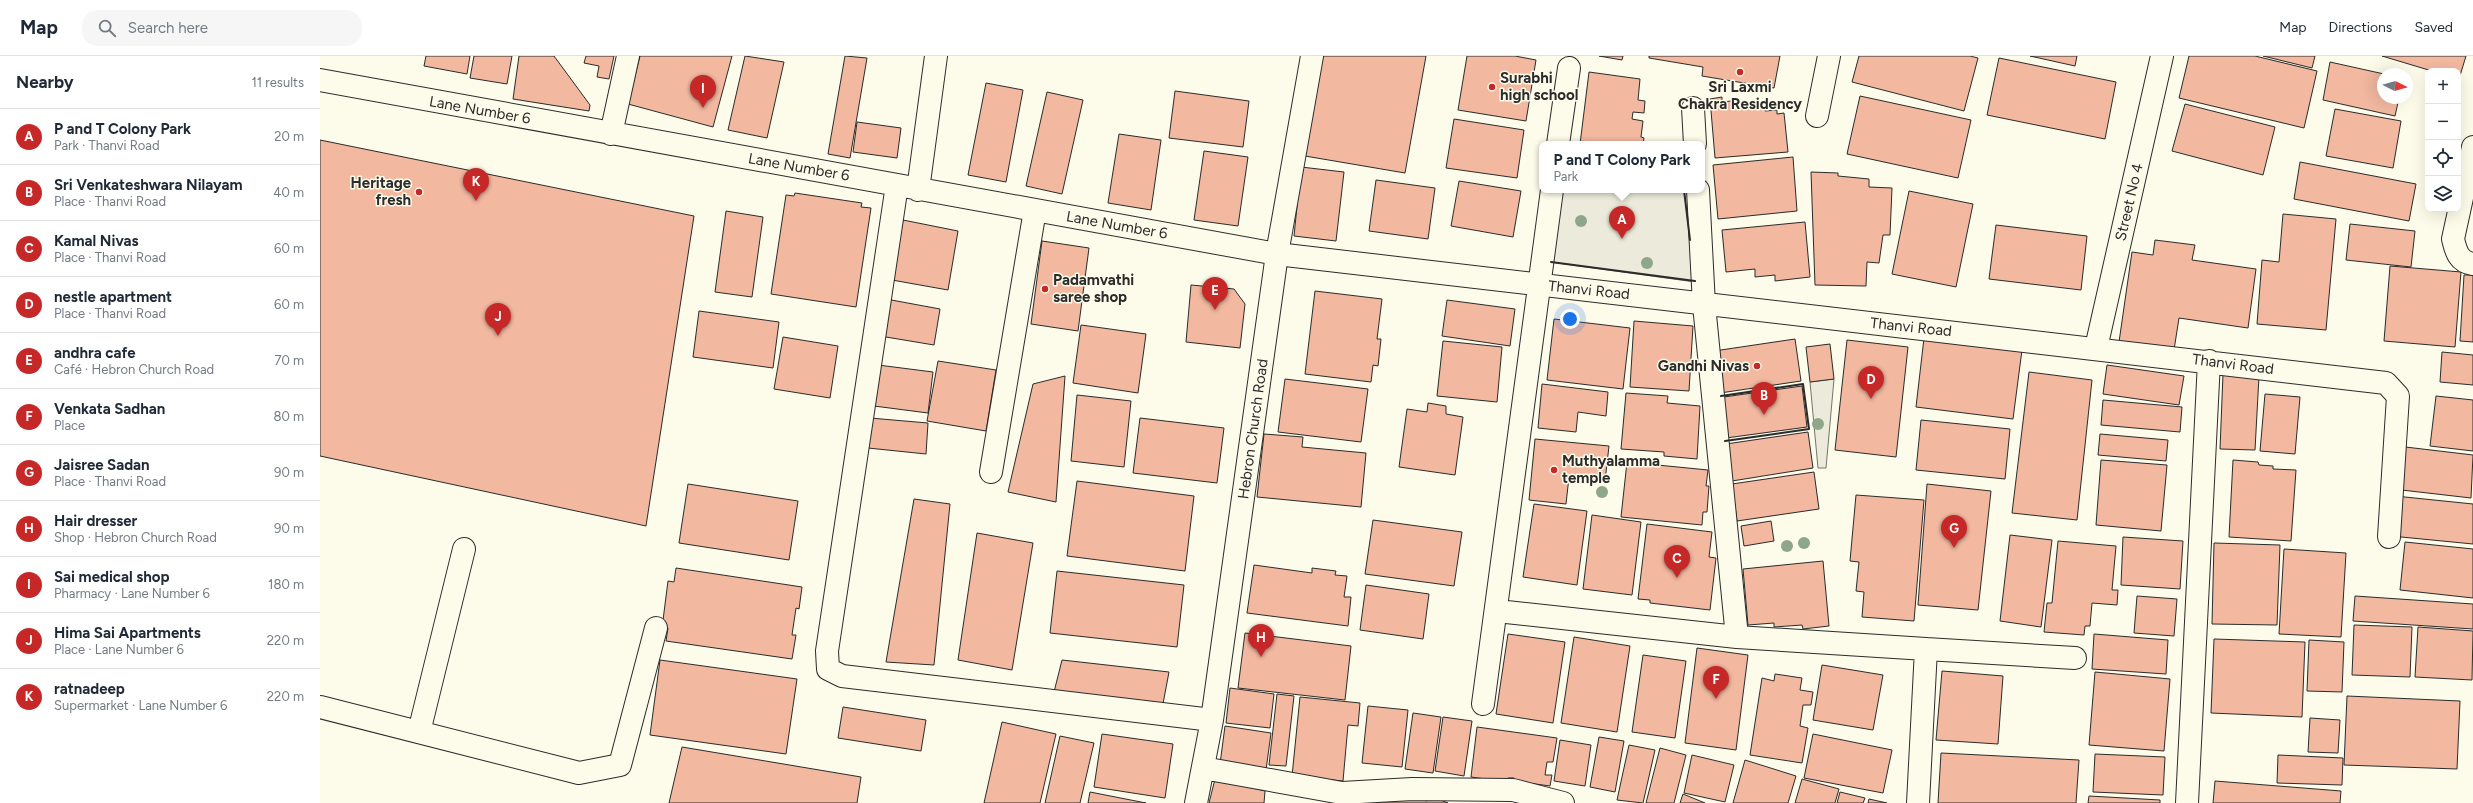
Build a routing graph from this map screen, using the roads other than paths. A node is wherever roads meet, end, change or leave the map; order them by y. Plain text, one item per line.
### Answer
1 (628, 56) edge
2 (936, 56) edge
3 (1312, 56) edge
4 (1829, 56) edge
5 (2162, 56) edge
6 (1569, 68) dead end
7 (320, 80) edge
8 (1693, 108) dead end
9 (1816, 116) dead end
10 (611, 134) junction
11 (1558, 141) edge
12 (1695, 141) edge
13 (2473, 147) edge
14 (908, 188) junction
15 (1552, 193) edge
16 (1698, 193) edge
17 (1035, 210) junction
18 (1278, 254) junction
19 (2473, 264) edge
20 (1539, 285) junction
21 (1704, 305) junction
22 (2096, 348) junction
23 (2209, 361) junction
24 (991, 472) dead end
25 (2389, 537) dead end
26 (464, 549) dead end
27 (1496, 611) junction
28 (656, 628) dead end
29 (1737, 637) junction
30 (1926, 649) junction
31 (2075, 658) dead end
32 (1483, 704) dead end
33 (320, 707) edge
34 (1212, 720) junction
35 (419, 732) junction
36 (1203, 768) junction
37 (1196, 803) edge
38 (1563, 803) edge
39 (1918, 803) edge
40 (2187, 803) edge

1 - 10 street
2 - 14 street
3 - 18 street, Hebron Church Road
4 - 9 street
5 - 22 street, Street No 4
6 - 11 street
7 - 10 street, Lane Number 6
8 - 12 street
10 - 14 street, Lane Number 6
13 - 19 street
14 - 17 street, Lane Number 6
14 - 34 street
15 - 20 street
16 - 21 street
17 - 18 street, Lane Number 6
17 - 24 street
18 - 20 street, Thanvi Road
18 - 34 street, Hebron Church Road
20 - 21 street, Thanvi Road
20 - 27 street
21 - 22 street, Thanvi Road
21 - 29 street
22 - 23 street, Thanvi Road
23 - 25 street, Thanvi Road
23 - 40 street
26 - 35 street
27 - 29 street
27 - 32 street
28 - 35 street
29 - 30 street
30 - 31 street
30 - 39 street
33 - 35 street
34 - 36 street, Hebron Church Road
36 - 37 street, Hebron Church Road
36 - 38 street

